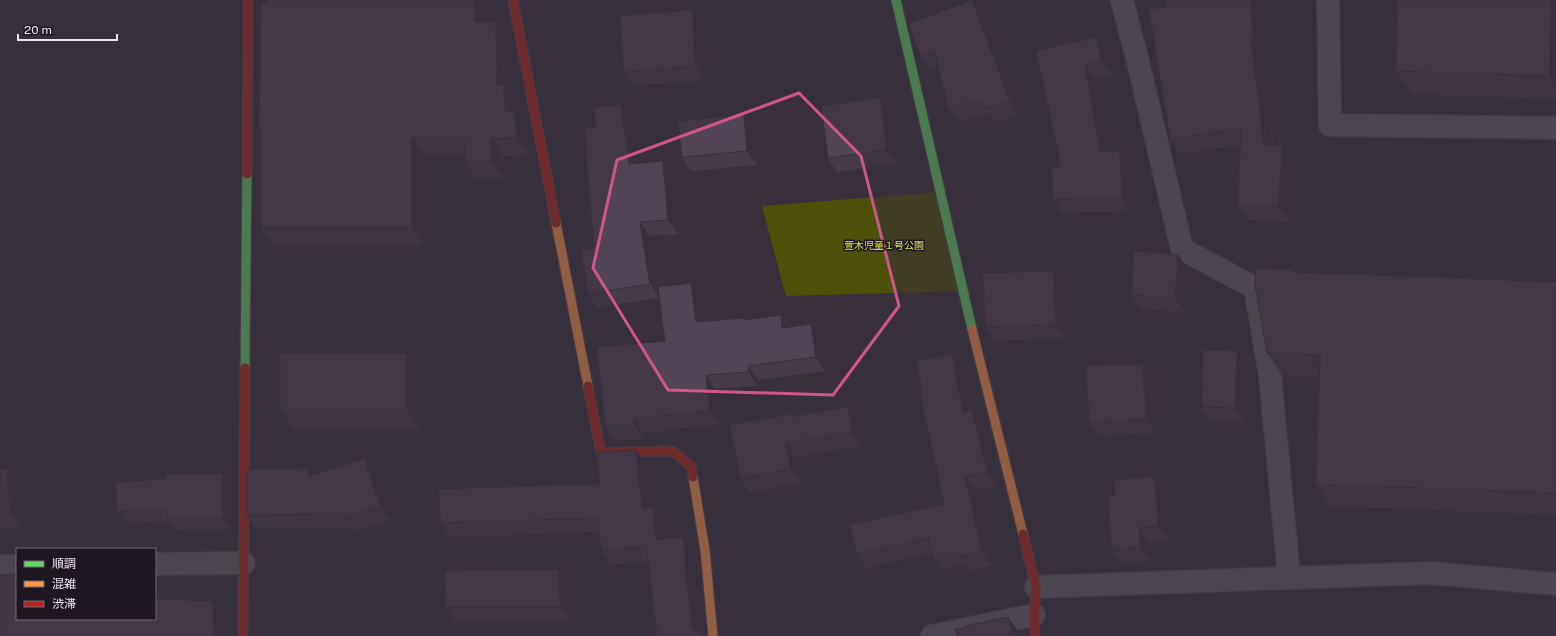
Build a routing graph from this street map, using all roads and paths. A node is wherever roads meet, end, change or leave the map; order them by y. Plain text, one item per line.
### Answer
1 (248, 0) edge
2 (513, 0) edge
3 (896, 0) edge
4 (1122, 0) edge
5 (1328, 0) edge
6 (1556, 128) edge
7 (244, 563) junction
8 (156, 564) edge
9 (0, 566) edge
10 (16, 566) edge
11 (1289, 577) junction
12 (1556, 584) edge
13 (1036, 587) junction
14 (1035, 626) edge
15 (243, 636) edge
16 (713, 636) edge
17 (932, 636) edge

1 - 7 street
2 - 16 street
3 - 13 street
4 - 11 street
5 - 6 street
7 - 8 street
7 - 15 street
9 - 10 street
11 - 12 street
11 - 13 street
13 - 14 street
14 - 17 street

